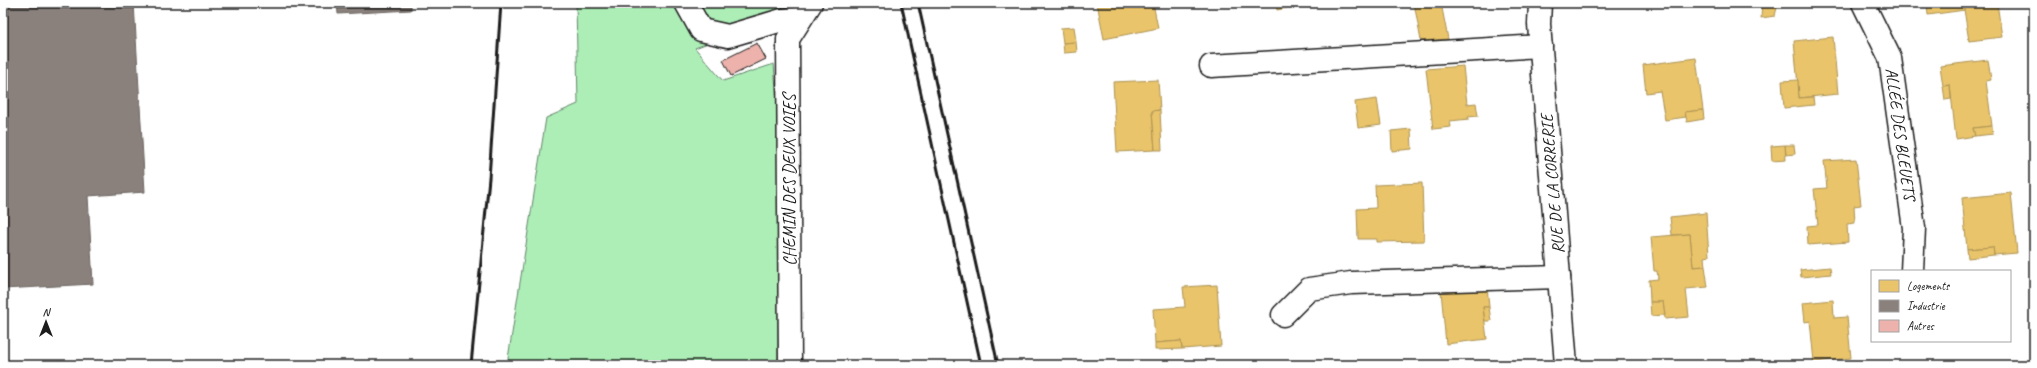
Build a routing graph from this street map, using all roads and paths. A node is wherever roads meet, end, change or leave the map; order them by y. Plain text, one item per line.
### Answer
1 (686, 3) edge
2 (1540, 3) edge
3 (1863, 3) edge
4 (806, 11) edge
5 (1541, 46) junction
6 (1211, 66) dead end
7 (1912, 270) edge
8 (1559, 277) junction
9 (1283, 315) dead end
10 (790, 365) edge
11 (1566, 365) edge

1 - 4 street
2 - 5 street, RUE DE LA CORRERIE
3 - 7 street, ALLÉE DES BLEUETS
4 - 10 street, CHEMIN DES DEUX VOIES
5 - 6 street
5 - 8 street, RUE DE LA CORRERIE
8 - 9 street
8 - 11 street, RUE DE LA CORRERIE

